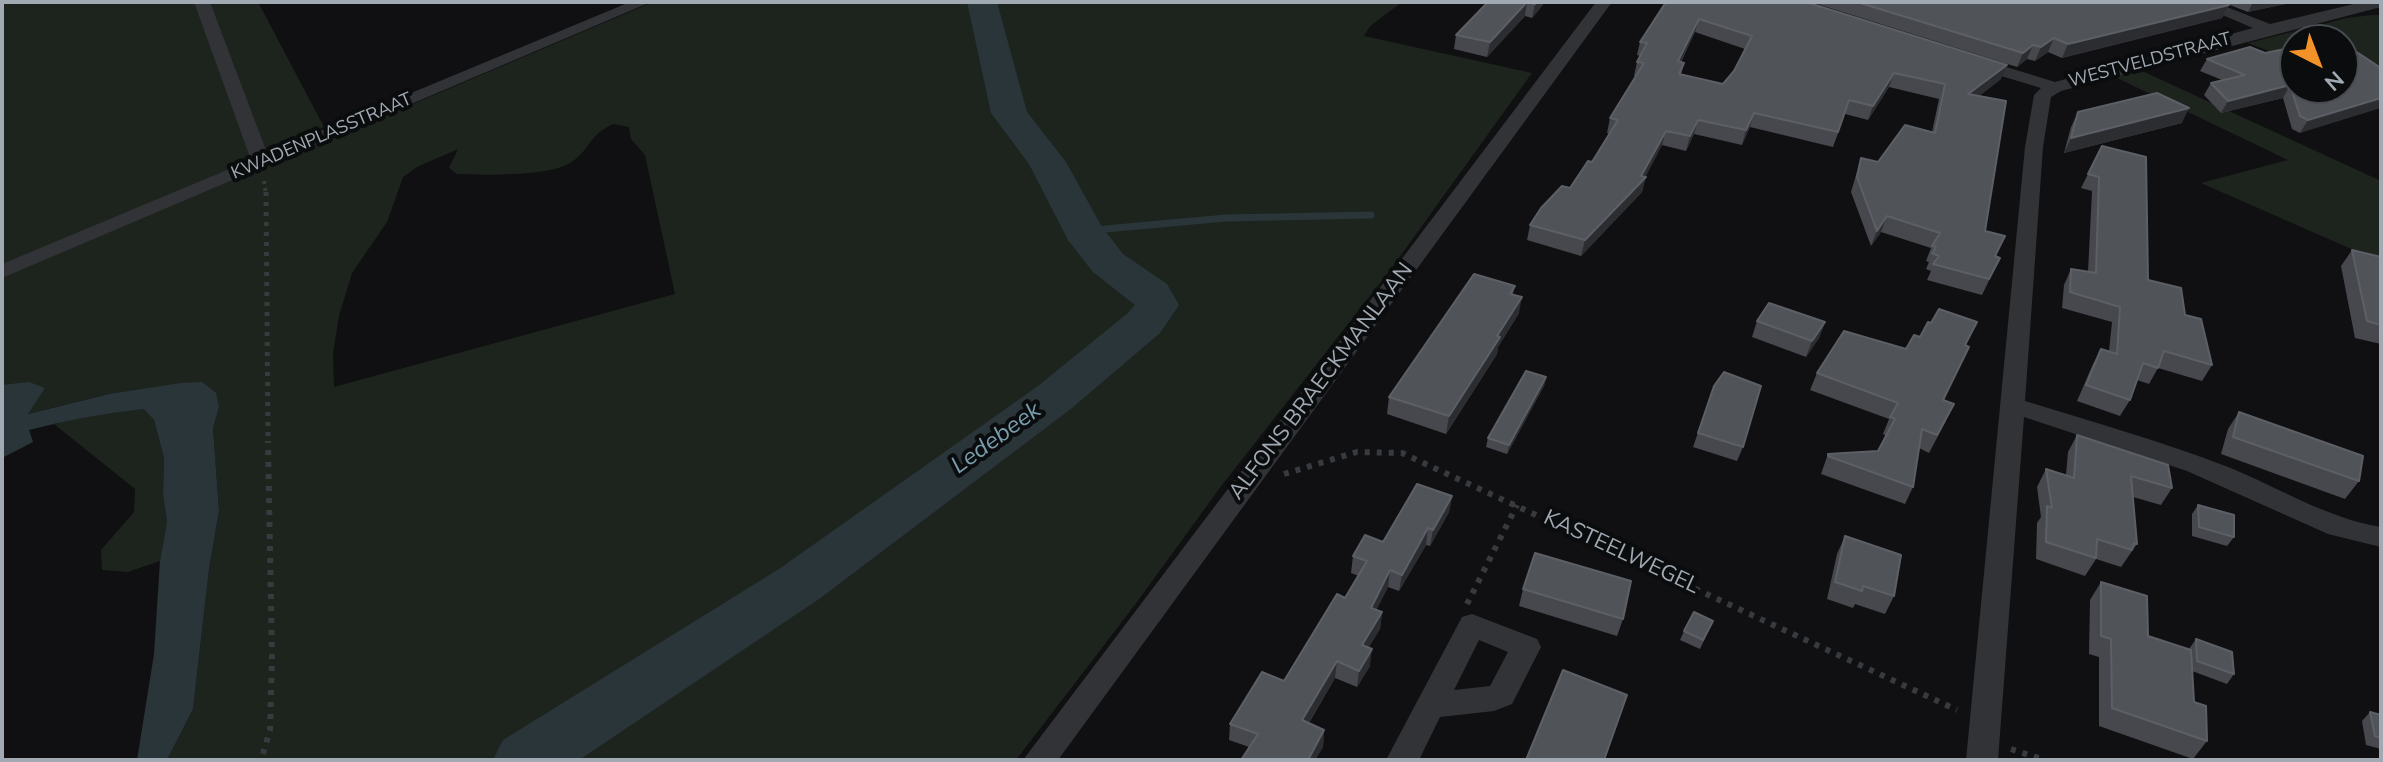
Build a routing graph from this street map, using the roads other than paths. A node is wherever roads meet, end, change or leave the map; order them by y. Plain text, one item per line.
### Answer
1 (202, 2) edge
2 (643, 2) edge
3 (1604, 2) edge
4 (2200, 2) edge
5 (2381, 2) edge
6 (2269, 29) junction
7 (1957, 56) edge
8 (2055, 87) junction
9 (261, 162) junction
10 (2, 272) edge
11 (2012, 405) junction
12 (2381, 537) edge
13 (1430, 705) junction
14 (1039, 760) edge
15 (1402, 760) edge
16 (1982, 760) edge

1 - 9 street
2 - 9 street, KWADENPLASSTRAAT
3 - 14 street, ALFONS BRAECKMANLAAN
4 - 6 street
5 - 6 street, WESTVELDSTRAAT
6 - 8 street, WESTVELDSTRAAT
7 - 8 street, WESTVELDSTRAAT
8 - 11 street
9 - 10 street, KWADENPLASSTRAAT
11 - 12 street
11 - 16 street
13 - 13 street
13 - 15 street

